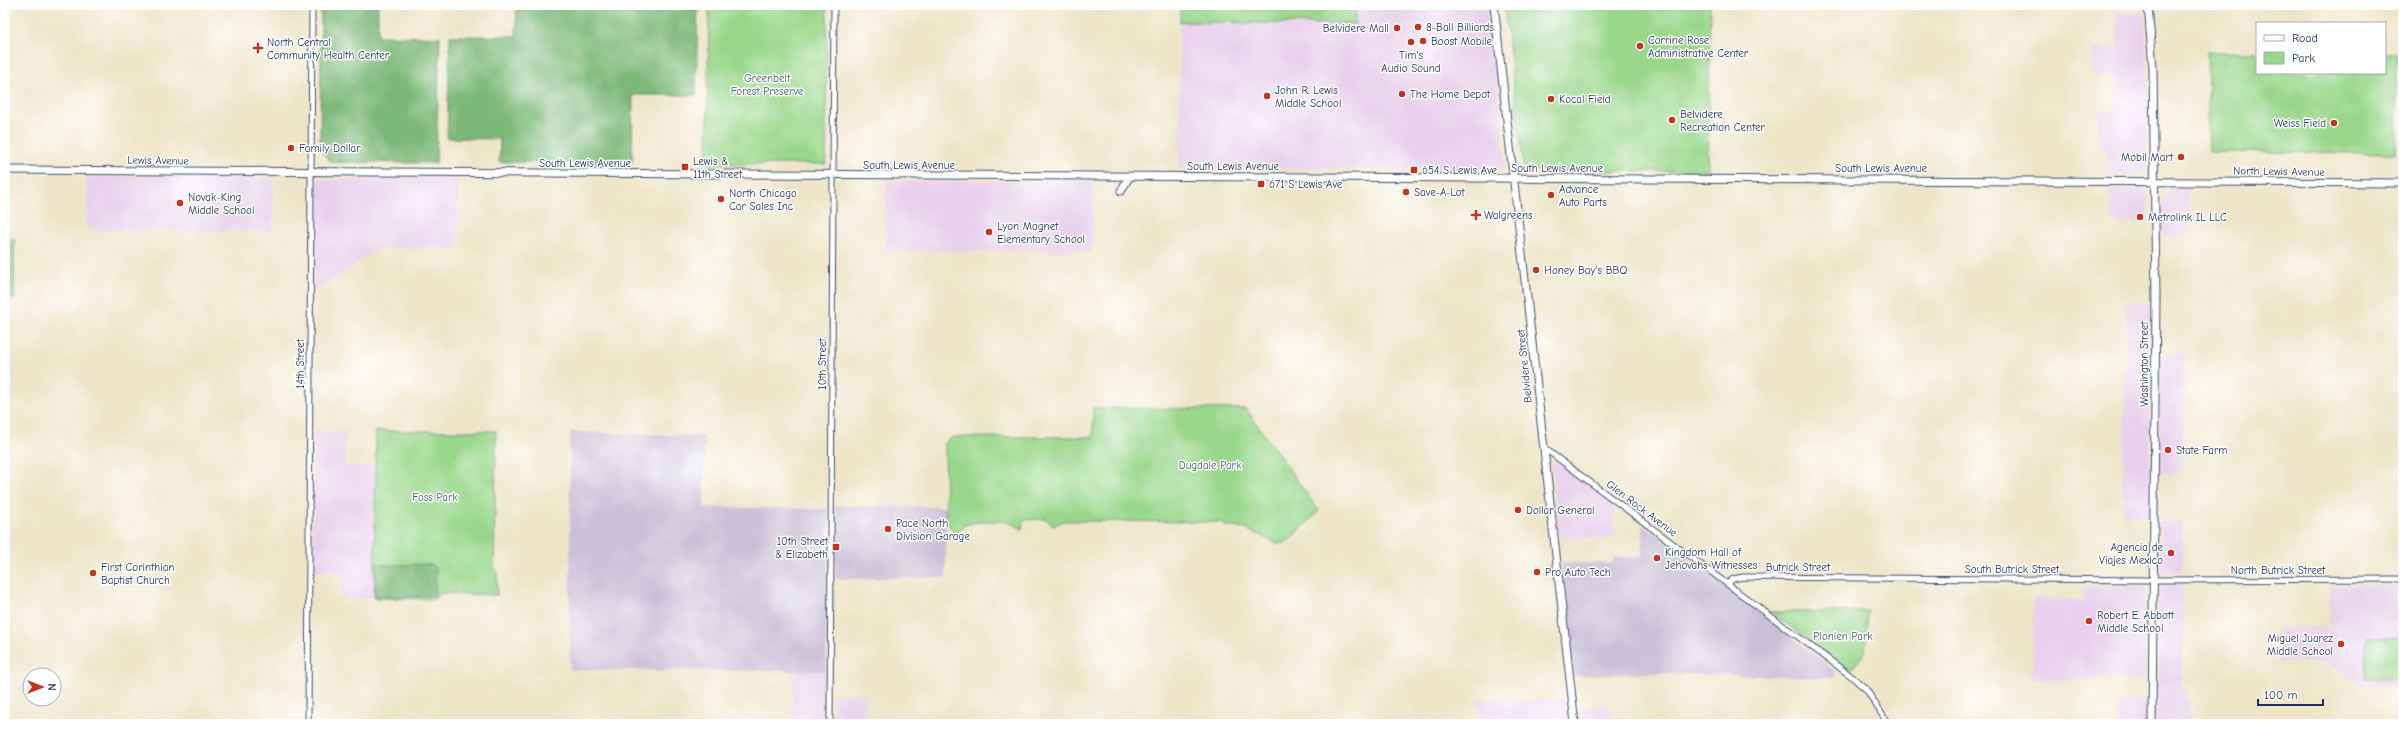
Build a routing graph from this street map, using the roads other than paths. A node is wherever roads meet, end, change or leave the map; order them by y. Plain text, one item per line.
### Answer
1 (312, 5) edge
2 (834, 5) edge
3 (1494, 5) edge
4 (2148, 5) edge
5 (5, 170) edge
6 (311, 172) junction
7 (833, 176) junction
8 (1129, 177) junction
9 (1513, 179) junction
10 (2155, 180) junction
11 (2403, 183) edge
12 (1121, 191) dead end
13 (1544, 448) junction
14 (1871, 578) joint
15 (2403, 579) edge
16 (2154, 580) junction
17 (1727, 584) junction
18 (308, 724) edge
19 (830, 724) edge
20 (1575, 724) edge
21 (1888, 724) edge
22 (2152, 724) edge

1 - 6 street, 14th Street
2 - 7 street, 10th Street
3 - 9 main road, Belvidere Street
4 - 10 main road, Washington Street
5 - 6 main road, Lewis Avenue
6 - 7 main road, South Lewis Avenue
6 - 18 street, 14th Street
7 - 8 main road, South Lewis Avenue
7 - 19 street, 10th Street
8 - 9 main road, South Lewis Avenue
8 - 12 main road
9 - 10 main road, South Lewis Avenue
9 - 13 main road, Belvidere Street
10 - 11 main road, North Lewis Avenue
10 - 16 main road, Washington Street
13 - 17 street, Glen Rock Avenue
13 - 20 main road, Belvidere Street
14 - 16 street, South Butrick Street
14 - 17 street, Butrick Street
15 - 16 street, North Butrick Street
16 - 22 main road, Washington Street
17 - 21 street, Glen Rock Avenue

